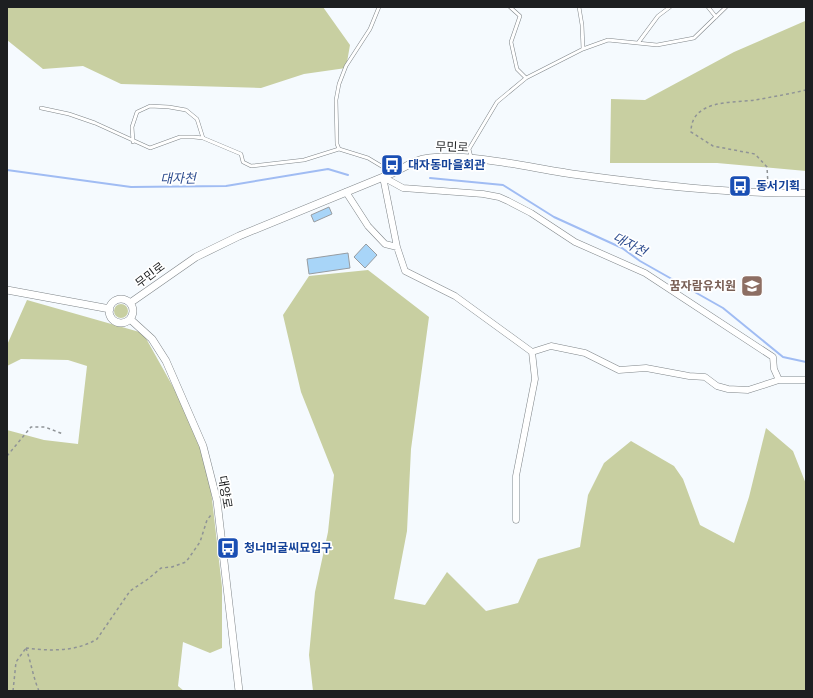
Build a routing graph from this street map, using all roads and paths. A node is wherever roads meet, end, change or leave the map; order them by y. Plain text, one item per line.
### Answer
1 (380, 7) edge
2 (510, 7) edge
3 (578, 7) edge
4 (670, 7) edge
5 (708, 7) edge
6 (726, 7) edge
7 (716, 17) junction
8 (638, 43) junction
9 (583, 49) junction
10 (526, 78) junction
11 (806, 90) edge
12 (41, 108) dead end
13 (203, 138) junction
14 (133, 142) junction
15 (339, 149) junction
16 (471, 159) junction
17 (393, 173) junction
18 (383, 177) junction
19 (346, 192) junction
20 (768, 193) junction
21 (806, 193) edge
22 (397, 247) junction
23 (7, 290) edge
24 (130, 304) junction
25 (110, 309) junction
26 (130, 319) junction
27 (532, 352) junction
28 (779, 380) junction
29 (806, 380) edge
30 (63, 434) dead end
31 (7, 456) edge
32 (218, 509) junction
33 (516, 520) dead end
34 (26, 648) junction
35 (13, 691) edge
36 (39, 691) edge
37 (239, 691) edge

1 - 15 lane
2 - 10 lane
3 - 9 lane
4 - 8 lane
5 - 7 lane
6 - 7 lane
7 - 8 lane
8 - 9 lane
9 - 10 lane
10 - 16 lane
11 - 20 path
12 - 14 lane
13 - 14 lane
13 - 14 lane
13 - 15 lane
15 - 17 lane
16 - 17 street, 무민로
16 - 20 street, 무민로
17 - 18 street, 무민로
18 - 19 street, 무민로
18 - 22 street
18 - 28 street
19 - 22 street
19 - 24 street, 무민로
20 - 21 street, 무민로
22 - 27 street
23 - 25 street
24 - 25 street
24 - 26 street
25 - 26 street
26 - 32 street, 대양로
27 - 28 street
27 - 33 street
28 - 29 street
30 - 31 path
32 - 34 path
32 - 37 street, 대양로
34 - 35 path
34 - 36 path

